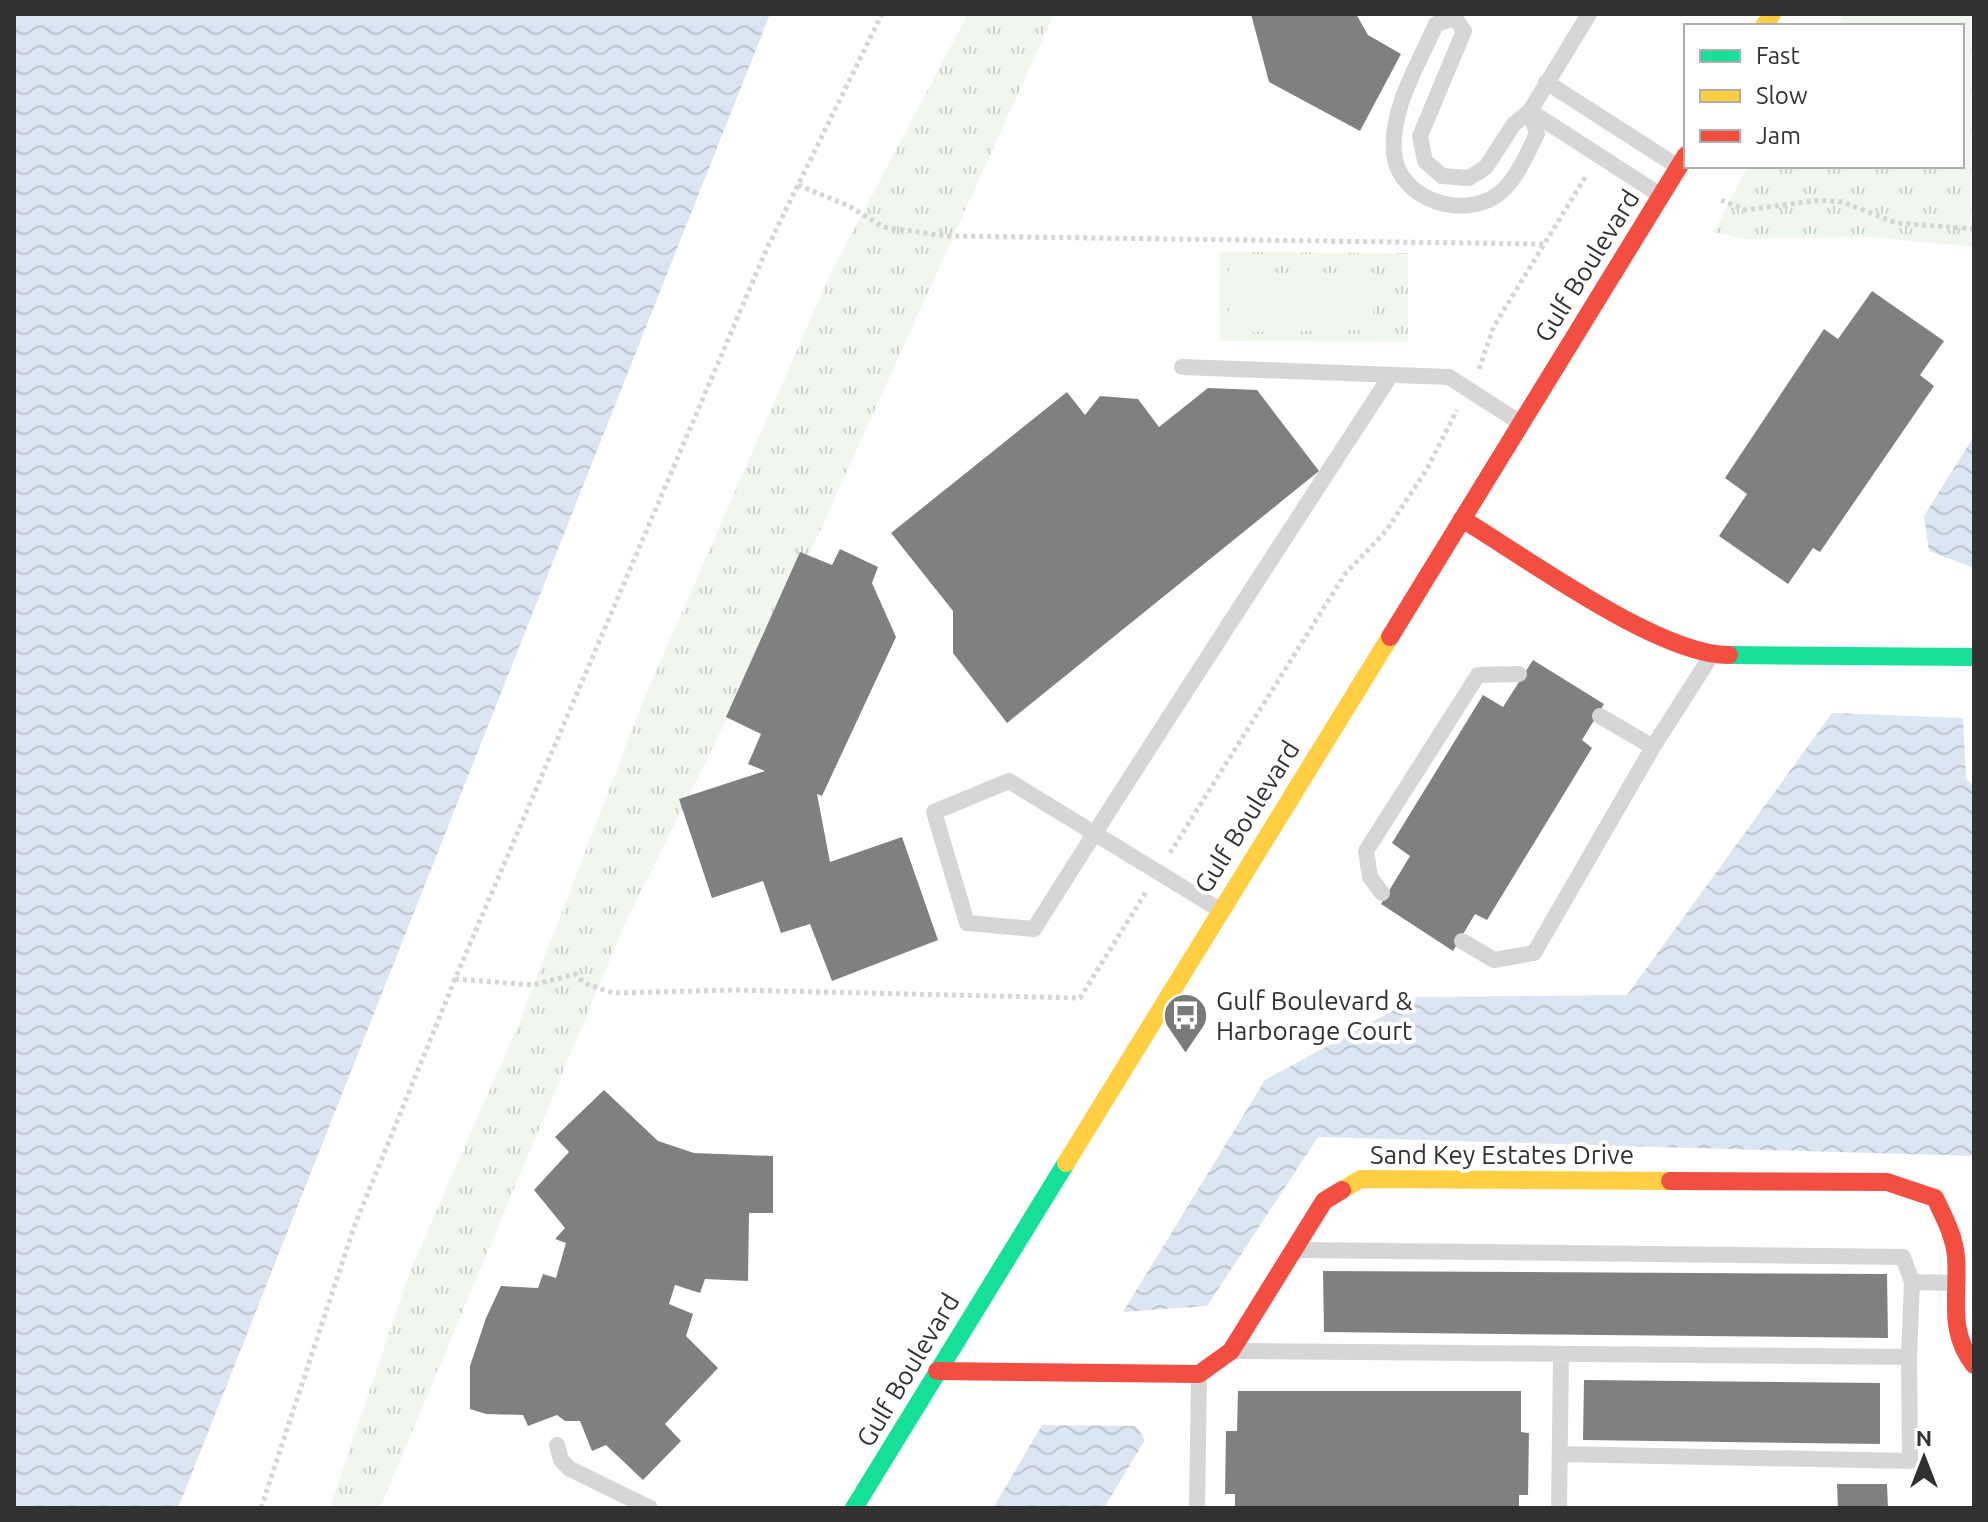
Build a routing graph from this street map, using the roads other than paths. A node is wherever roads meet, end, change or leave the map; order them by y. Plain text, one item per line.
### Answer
1 (1589, 14) edge
2 (1456, 16) edge
3 (1546, 82) junction
4 (1530, 111) junction
5 (1682, 161) edge
6 (1661, 196) junction
7 (1182, 367) dead end
8 (1391, 375) junction
9 (1521, 423) junction
10 (1462, 519) junction
11 (1712, 655) junction
12 (1974, 657) edge
13 (1519, 674) dead end
14 (1600, 716) dead end
15 (1653, 747) junction
16 (1096, 831) junction
17 (1382, 893) dead end
18 (1220, 910) junction
19 (1462, 941) dead end
20 (1295, 1250) junction
21 (1912, 1282) junction
22 (1954, 1283) junction
23 (1231, 1351) junction
24 (1561, 1354) junction
25 (1909, 1357) junction
26 (1974, 1365) edge
27 (937, 1371) junction
28 (1199, 1374) junction
29 (557, 1445) dead end
30 (1560, 1454) junction
31 (650, 1508) edge
32 (854, 1508) edge
33 (1197, 1508) edge
34 (1559, 1508) edge

1 - 3 lane
2 - 4 lane
2 - 4 lane
3 - 4 lane
3 - 5 lane
4 - 6 lane
5 - 6 street, Gulf Boulevard
6 - 9 street, Gulf Boulevard
7 - 8 lane
8 - 9 lane
8 - 16 lane
9 - 10 street, Gulf Boulevard
10 - 11 street
10 - 18 street, Gulf Boulevard
11 - 12 street
11 - 15 lane
13 - 17 lane
14 - 15 lane
15 - 19 lane
16 - 16 lane
16 - 18 lane
18 - 27 street, Gulf Boulevard
20 - 21 lane
20 - 22 street, Sand Key Estates Drive
20 - 23 street, Sand Key Estates Drive
21 - 22 lane
21 - 25 lane
22 - 26 street, Sand Key Estates Drive
23 - 24 lane
23 - 28 street, Sand Key Estates Drive
24 - 25 lane
24 - 30 lane
25 - 30 lane
27 - 28 street
27 - 32 street, Gulf Boulevard
28 - 33 lane
29 - 31 lane
30 - 34 lane

